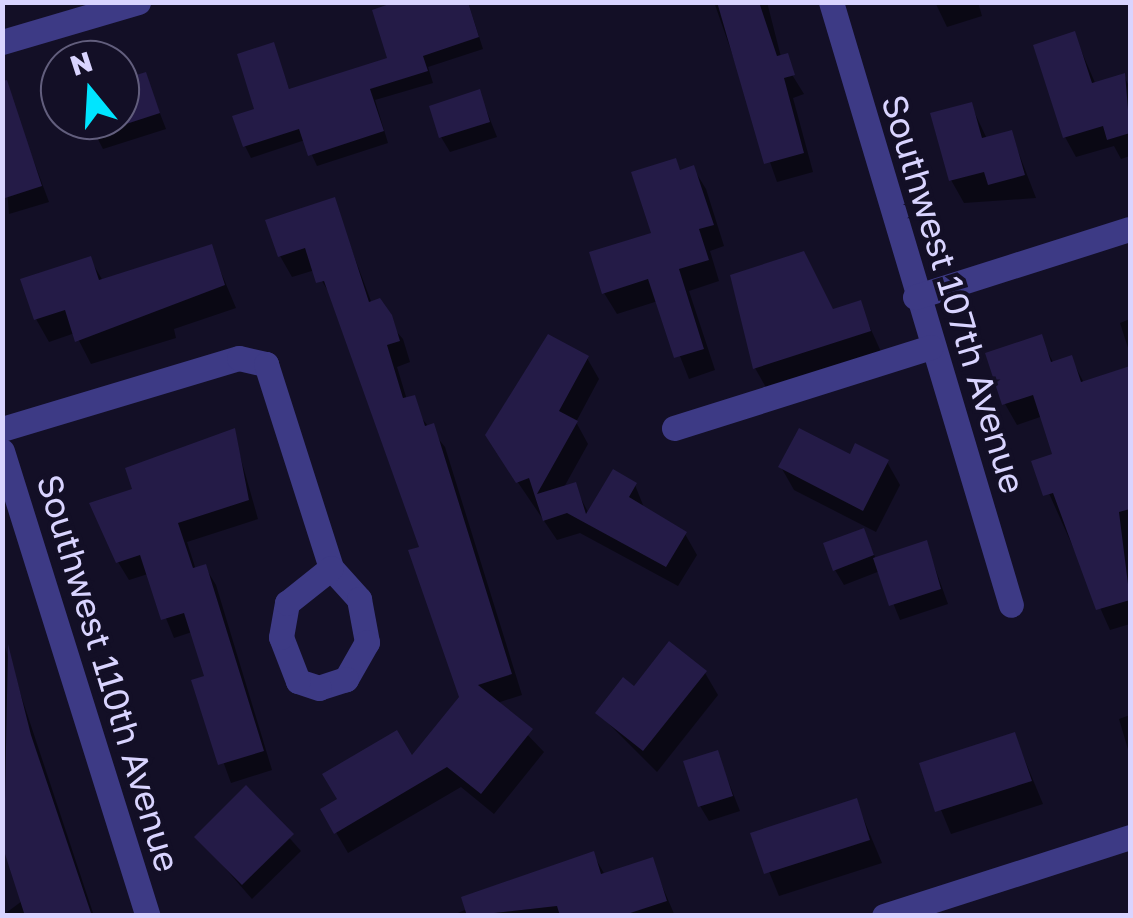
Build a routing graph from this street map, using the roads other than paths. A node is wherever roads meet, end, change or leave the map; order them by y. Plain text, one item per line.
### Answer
1 (138, 2) edge
2 (831, 2) edge
3 (2, 42) edge
4 (1130, 229) edge
5 (916, 296) junction
6 (931, 347) junction
7 (674, 428) dead end
8 (2, 429) edge
9 (2, 451) edge
10 (331, 568) junction
11 (1011, 605) dead end
12 (1130, 836) edge
13 (148, 916) edge
14 (884, 916) edge

1 - 3 street
2 - 5 street, Southwest 107th Avenue
4 - 5 street
5 - 6 street, Southwest 107th Avenue
6 - 7 street
6 - 11 street, Southwest 107th Avenue
8 - 10 street
9 - 13 street, Southwest 110th Avenue
10 - 10 street
12 - 14 street

